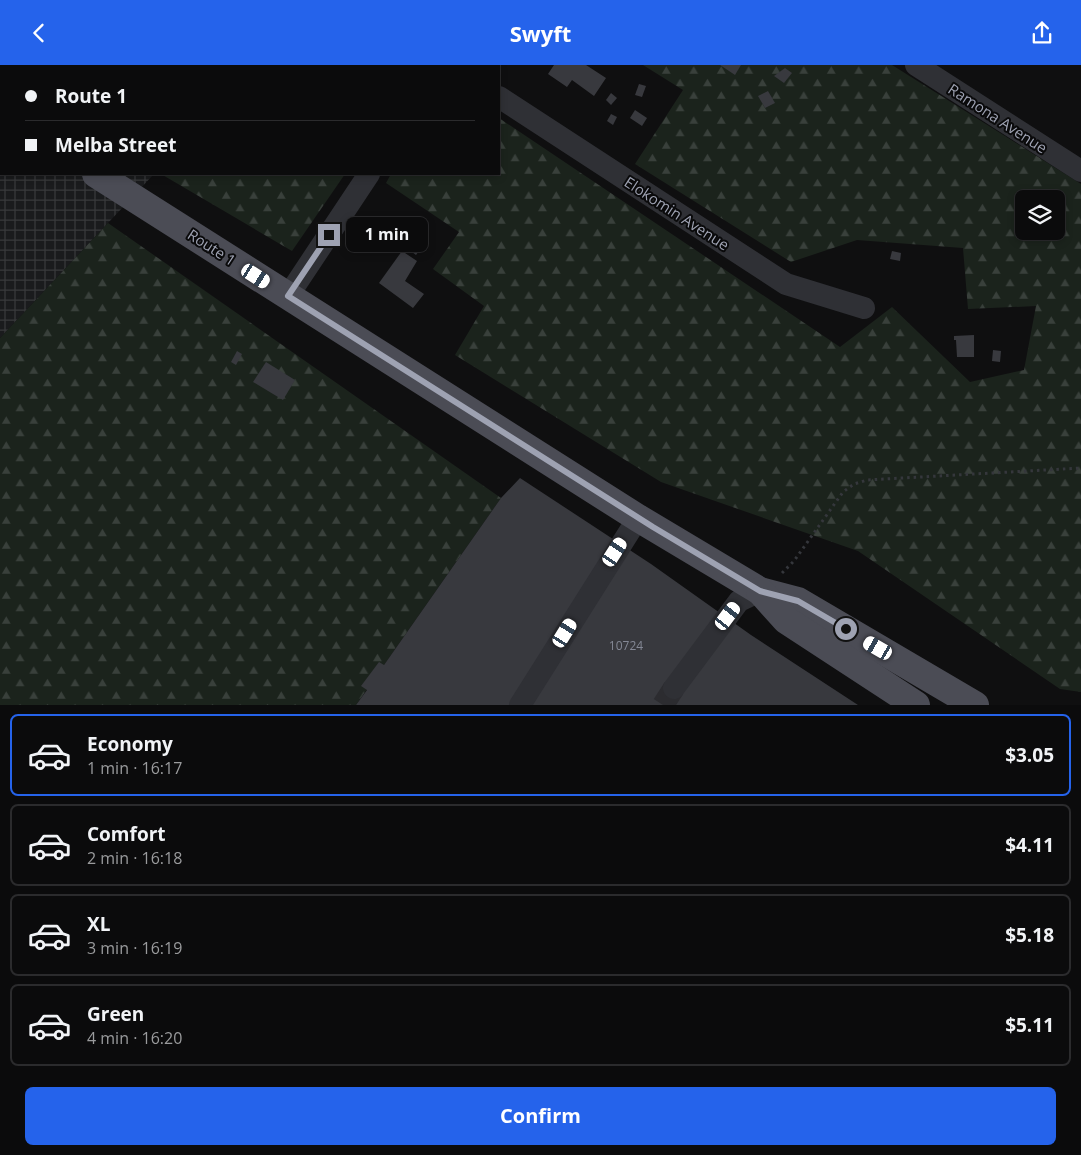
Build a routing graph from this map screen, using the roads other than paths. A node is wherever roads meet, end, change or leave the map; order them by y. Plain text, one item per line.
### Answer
1 (916, 65) edge
2 (500, 98) edge
3 (1081, 171) edge
4 (98, 175) edge
5 (368, 175) edge
6 (288, 296) junction
7 (864, 308) dead end
8 (638, 518) junction
9 (760, 591) junction
10 (674, 688) tunnel mouth
11 (520, 705) edge
12 (916, 705) edge
13 (975, 705) edge

1 - 3 street, Ramona Avenue
2 - 7 street, Elokomin Avenue
4 - 6 main road, Route 1
5 - 6 street
6 - 8 main road, Route 1
8 - 9 main road, Route 1
8 - 11 street
9 - 10 street
9 - 12 main road, Route 1
9 - 13 main road, Route 1

